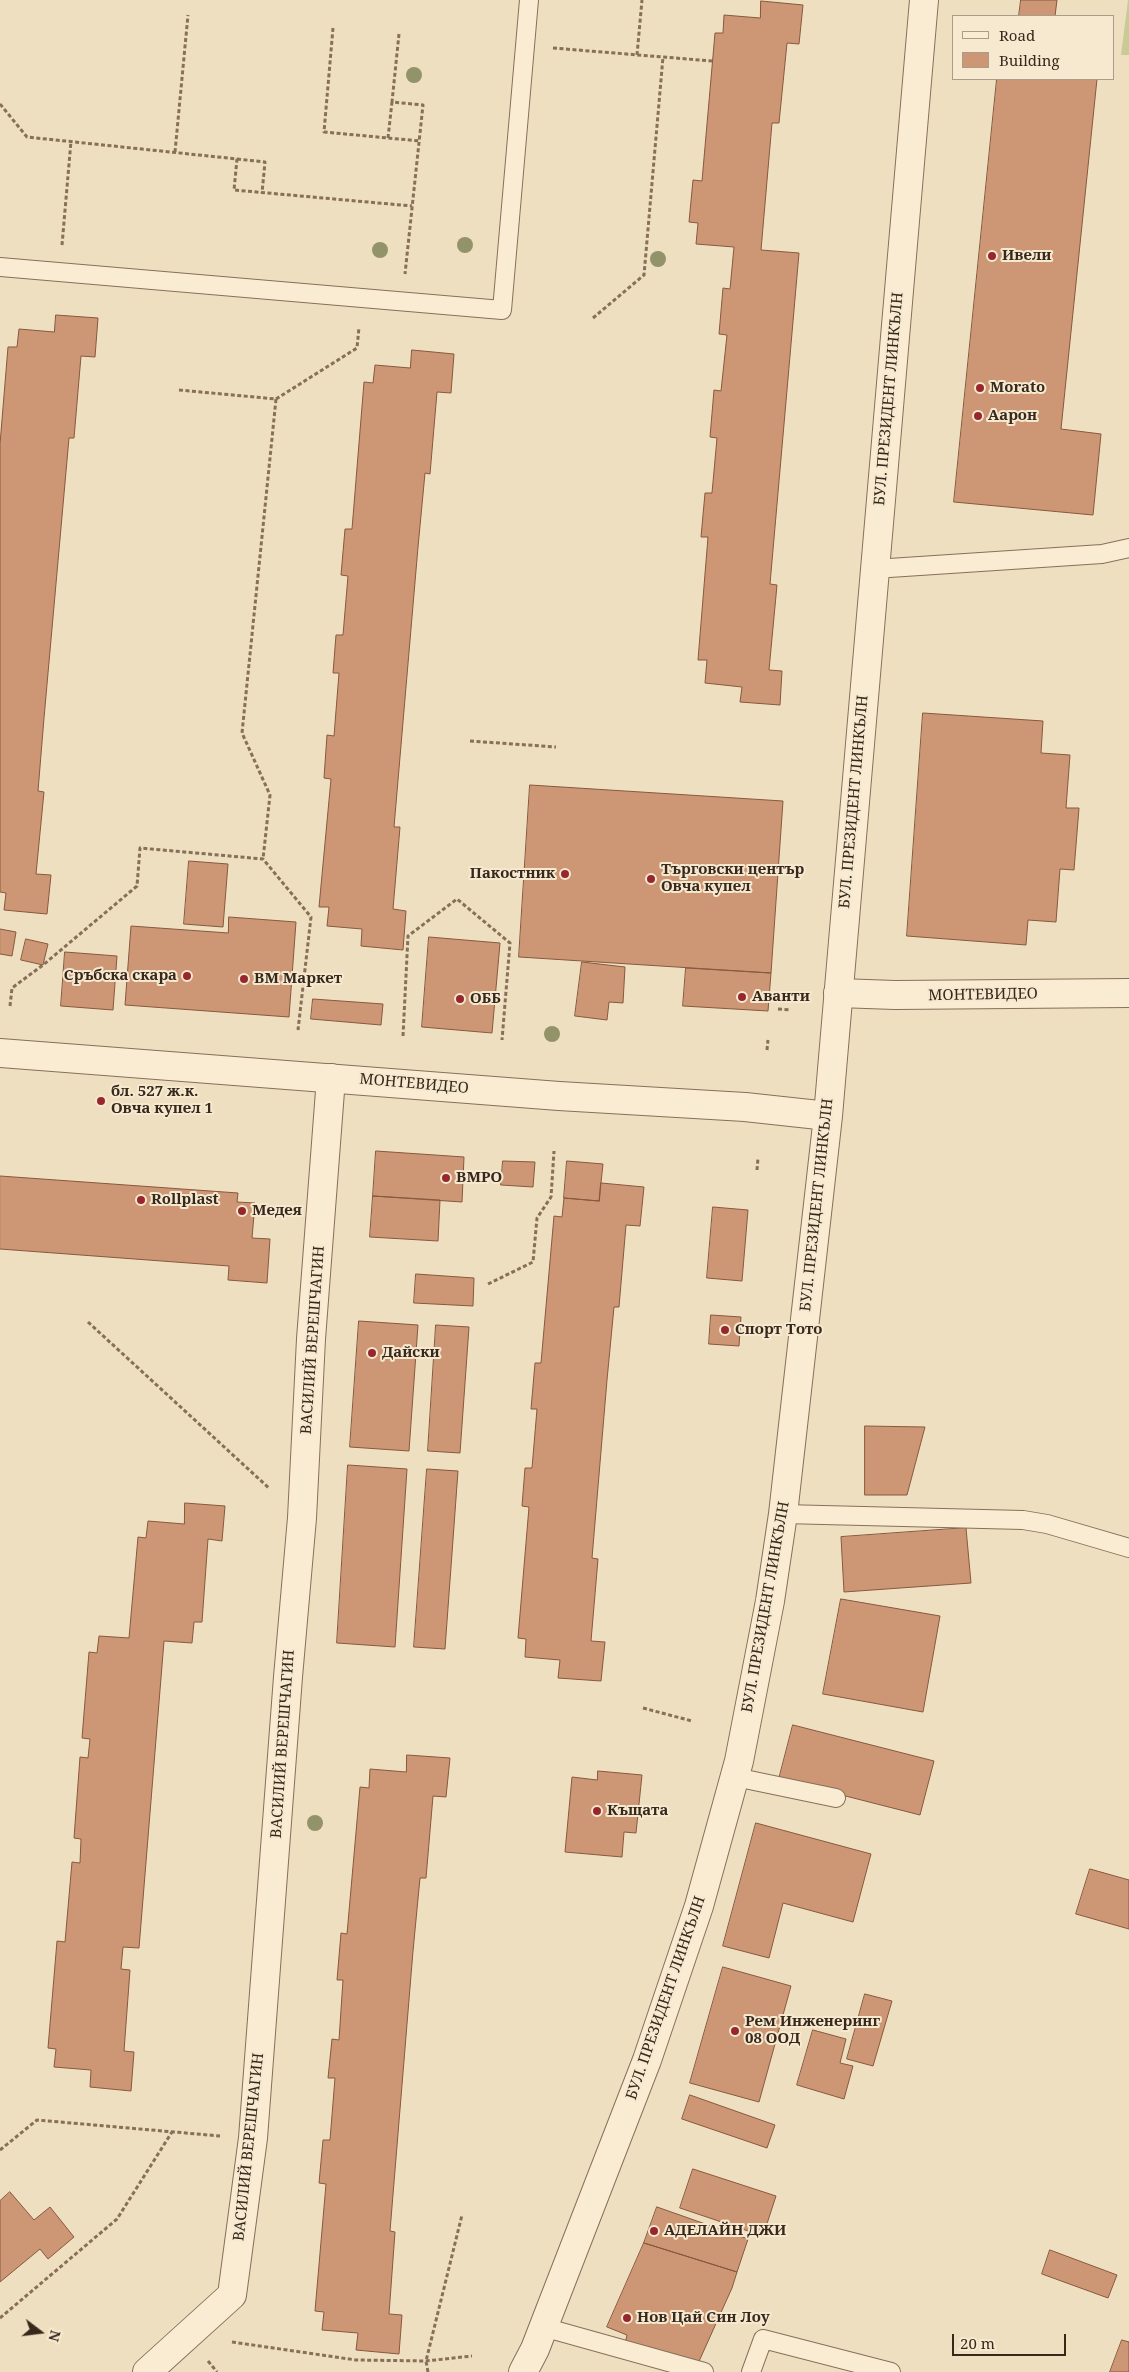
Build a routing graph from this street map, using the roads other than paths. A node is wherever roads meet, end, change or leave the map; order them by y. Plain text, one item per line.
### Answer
1 (530, 0) edge
2 (924, 0) edge
3 (0, 267) edge
4 (1129, 548) edge
5 (874, 569) junction
6 (838, 993) junction
7 (1129, 993) edge
8 (0, 1053) edge
9 (331, 1078) junction
10 (828, 1116) junction
11 (783, 1514) junction
12 (1129, 1548) edge
13 (735, 1777) junction
14 (836, 1798) dead end
15 (543, 2327) junction
16 (147, 2372) edge
17 (523, 2372) edge
18 (704, 2372) edge
19 (751, 2372) edge
20 (891, 2372) edge

1 - 3 lane
2 - 5 street, БУЛ. ПРЕЗИДЕНТ ЛИНКЪЛН
4 - 5 lane
5 - 6 street, БУЛ. ПРЕЗИДЕНТ ЛИНКЪЛН
6 - 7 street, МОНТЕВИДЕО
6 - 10 street, БУЛ. ПРЕЗИДЕНТ ЛИНКЪЛН
8 - 9 street, МОНТЕВИДЕО
9 - 10 street, МОНТЕВИДЕО
9 - 16 street, ВАСИЛИЙ ВЕРЕШЧАГИН
10 - 11 street, БУЛ. ПРЕЗИДЕНТ ЛИНКЪЛН
11 - 12 lane
11 - 13 street, БУЛ. ПРЕЗИДЕНТ ЛИНКЪЛН
13 - 14 lane
13 - 15 street, БУЛ. ПРЕЗИДЕНТ ЛИНКЪЛН
15 - 17 street, БУЛ. ПРЕЗИДЕНТ ЛИНКЪЛН
15 - 18 lane
19 - 20 lane

